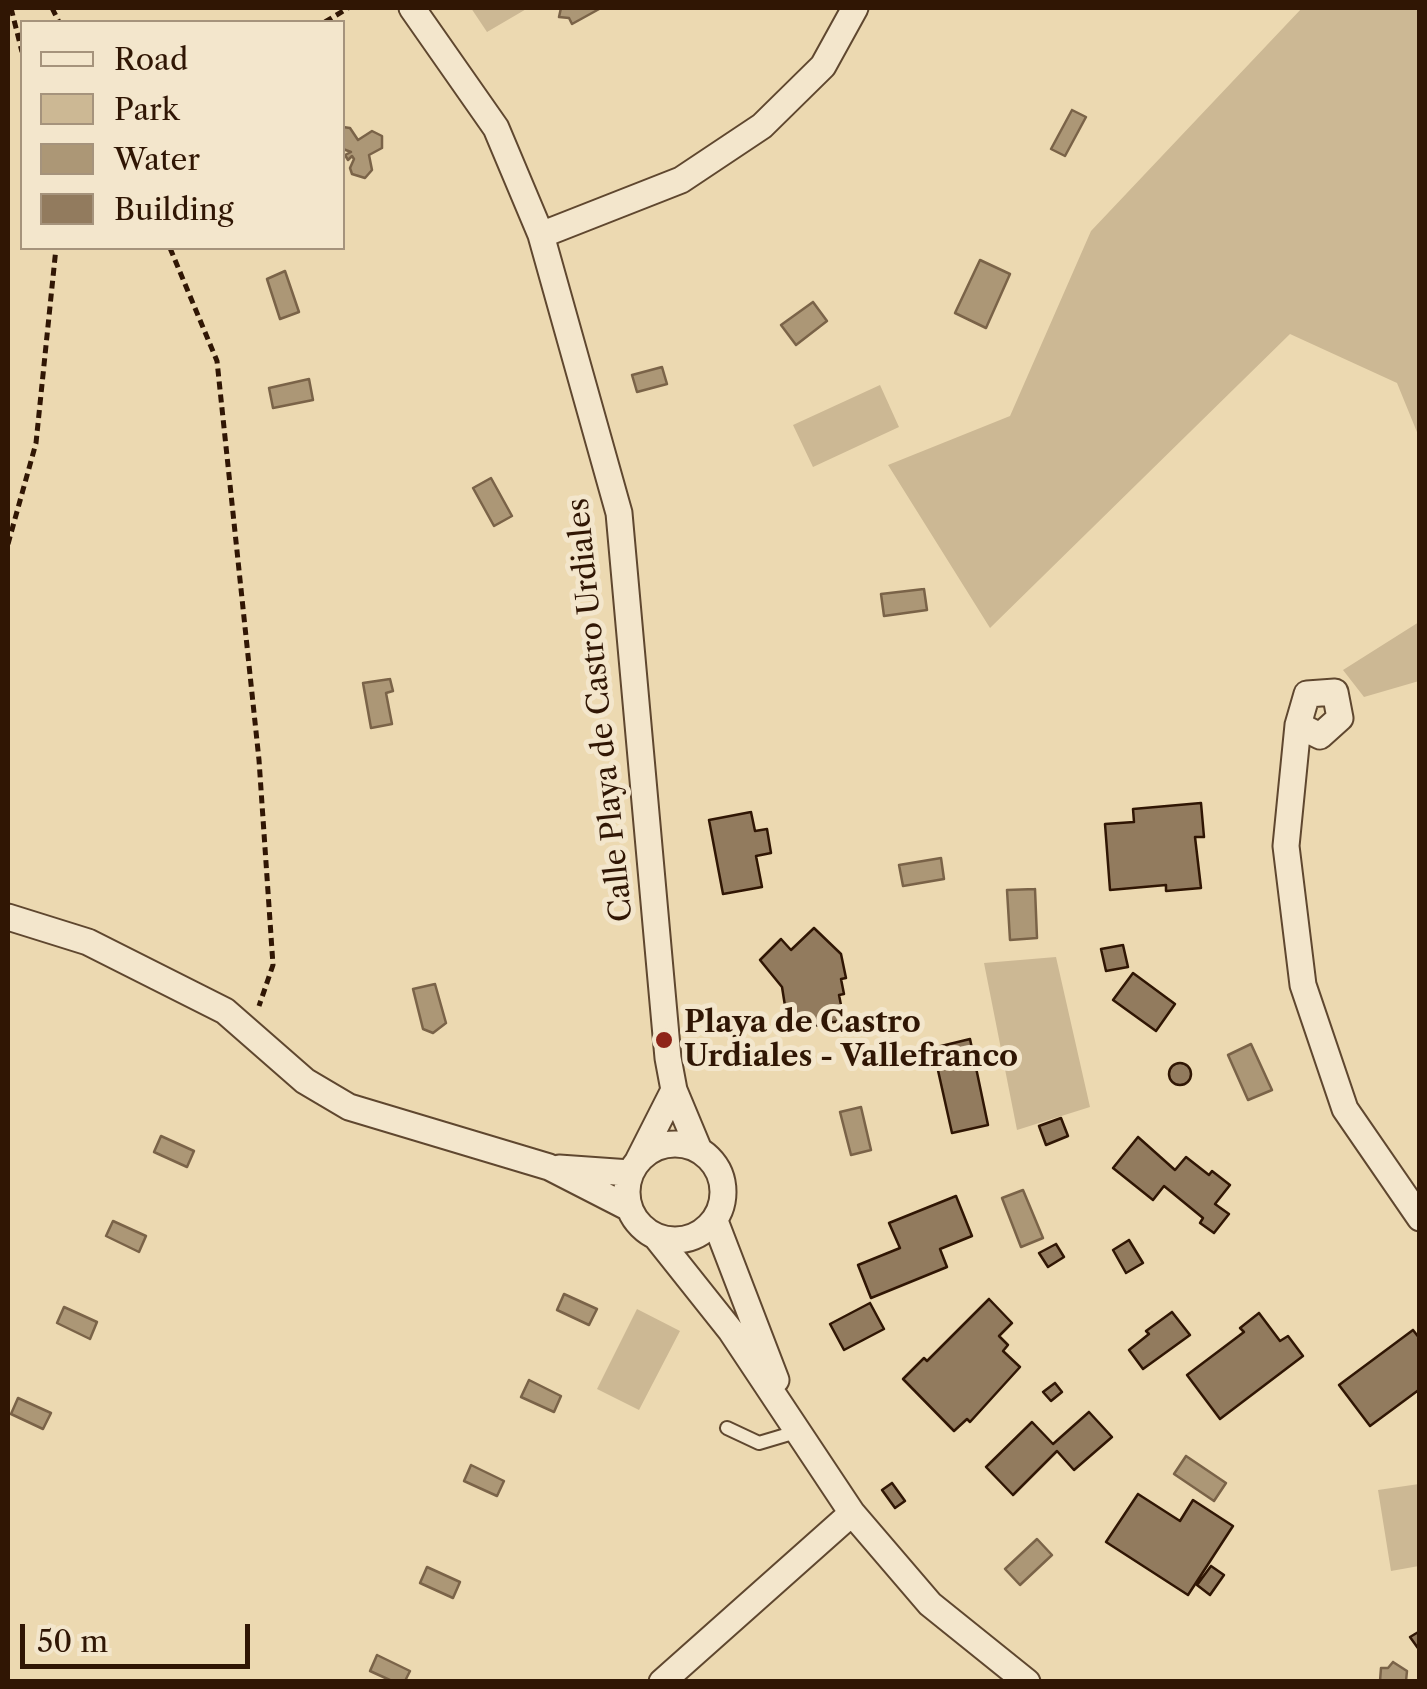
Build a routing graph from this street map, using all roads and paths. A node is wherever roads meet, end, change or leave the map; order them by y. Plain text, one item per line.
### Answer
1 (11, 8) edge
2 (412, 8) edge
3 (854, 8) edge
4 (20, 44) edge
5 (541, 235) junction
6 (56, 250) edge
7 (171, 250) edge
8 (8, 544) edge
9 (1298, 725) dead end
10 (8, 917) edge
11 (249, 1032) junction
12 (674, 1090) junction
13 (699, 1150) junction
14 (548, 1167) junction
15 (634, 1167) junction
16 (629, 1208) junction
17 (1420, 1218) edge
18 (714, 1221) junction
19 (657, 1238) junction
20 (727, 1428) dead end
21 (796, 1432) junction
22 (852, 1513) junction
23 (662, 1682) edge
24 (1028, 1682) edge

1 - 4 path
2 - 5 street, Calle Playa de Castro Urdiales
3 - 5 street
5 - 12 street, Calle Playa de Castro Urdiales
6 - 8 path
7 - 11 path
9 - 17 street
10 - 11 street
11 - 14 street
12 - 13 street, Calle Playa de Castro Urdiales
12 - 15 street
13 - 15 street
13 - 18 street
14 - 15 street
14 - 16 street
15 - 16 street
16 - 19 street
18 - 19 street
18 - 21 street
19 - 21 street
20 - 21 lane
21 - 22 street
22 - 23 street
22 - 24 street

